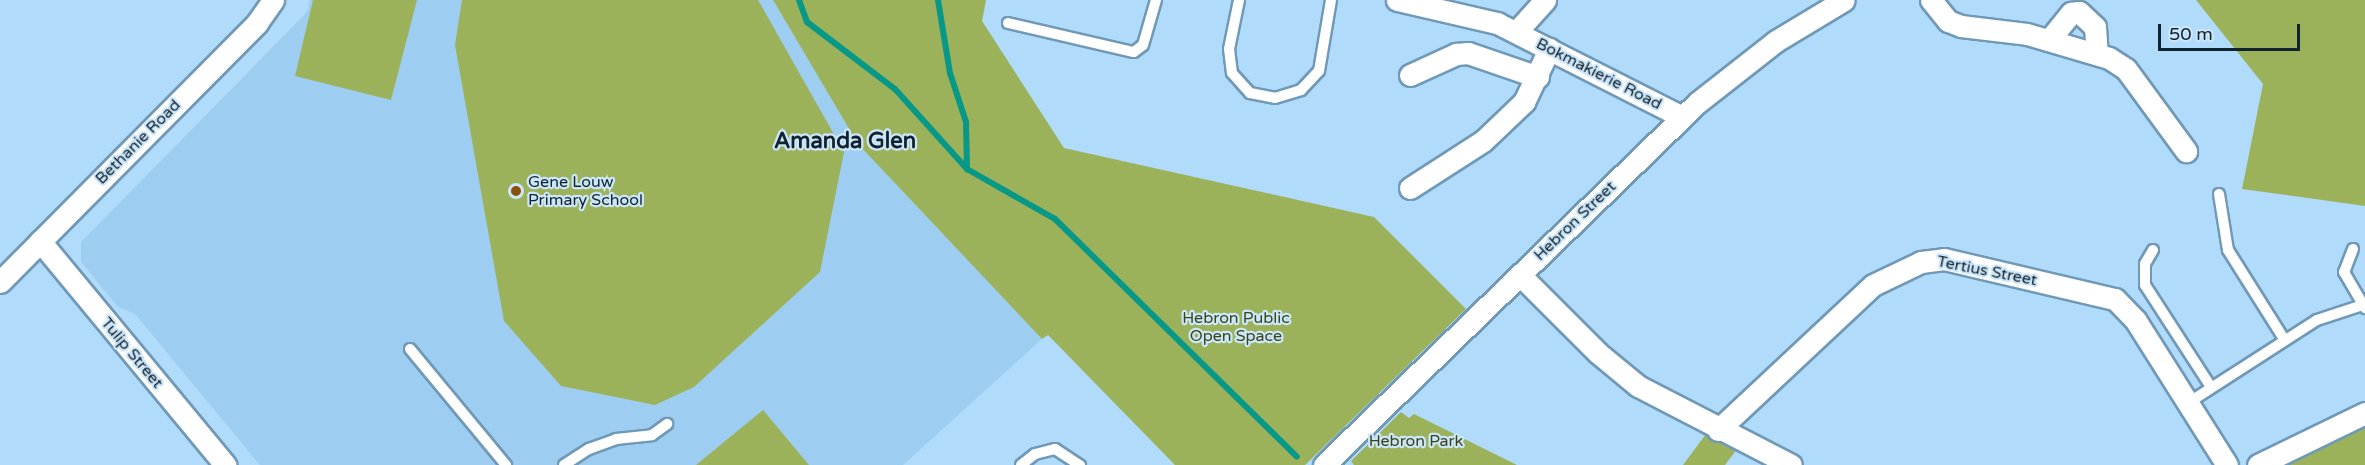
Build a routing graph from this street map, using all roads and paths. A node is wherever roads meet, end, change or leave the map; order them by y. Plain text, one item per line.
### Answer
1 (273, 0) edge
2 (1156, 0) edge
3 (1239, 0) edge
4 (1331, 0) edge
5 (1397, 0) edge
6 (1545, 0) edge
7 (1844, 0) edge
8 (1931, 0) edge
9 (1008, 23) dead end
10 (1517, 31) junction
11 (2049, 39) junction
12 (1549, 49) junction
13 (2097, 54) junction
14 (1410, 75) dead end
15 (1538, 77) junction
16 (1682, 117) junction
17 (2186, 151) dead end
18 (1410, 188) dead end
19 (2219, 195) dead end
20 (40, 242) junction
21 (2353, 249) dead end
22 (2153, 250) dead end
23 (1520, 275) junction
24 (0, 282) edge
25 (2364, 307) edge
26 (2284, 339) junction
27 (410, 350) dead end
28 (2211, 387) junction
29 (2188, 403) junction
30 (2365, 413) edge
31 (667, 424) dead end
32 (1718, 430) junction
33 (225, 465) edge
34 (506, 465) edge
35 (564, 465) edge
36 (1021, 465) edge
37 (1080, 465) edge
38 (1324, 465) edge
39 (1791, 465) edge
40 (2227, 465) edge
41 (2258, 465) edge

1 - 20 street, Bethanie Road
2 - 9 lane
3 - 4 lane
5 - 10 street, Bokmakierie Road
6 - 10 street, Bokmakierie Road
7 - 16 street, Hebron Street
8 - 11 street
10 - 12 street, Bokmakierie Road
11 - 13 street
11 - 13 street
12 - 15 street
12 - 16 street, Bokmakierie Road
13 - 17 street
14 - 15 street
15 - 18 street
16 - 23 street, Hebron Street
19 - 26 lane
20 - 24 street, Bethanie Road
20 - 33 street, Tulip Street
21 - 25 lane
22 - 28 lane
23 - 32 street
23 - 38 street, Hebron Street
25 - 26 lane
26 - 28 lane
27 - 34 lane
28 - 29 lane
29 - 32 street, Tertius Street
29 - 40 street, Tertius Street
30 - 41 street
31 - 35 lane
32 - 39 street
36 - 37 lane

